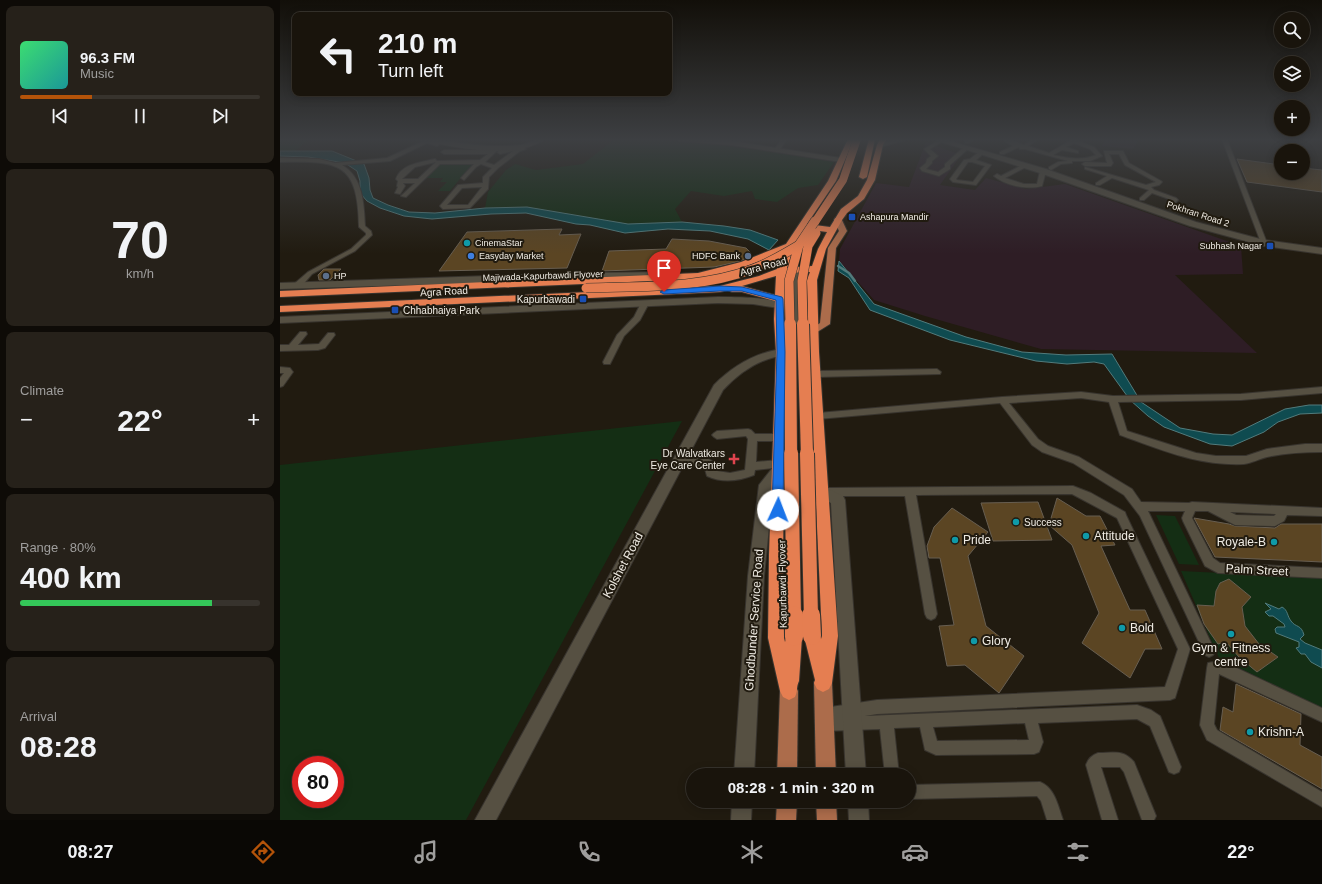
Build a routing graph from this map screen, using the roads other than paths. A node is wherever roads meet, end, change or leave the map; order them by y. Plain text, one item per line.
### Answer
1 (353, 177) edge
2 (400, 177) edge
3 (423, 177) edge
4 (486, 177) edge
5 (834, 177) edge
6 (844, 177) edge
7 (851, 177) edge
8 (862, 177) edge
9 (872, 177) edge
10 (954, 177) edge
11 (979, 177) edge
12 (1000, 177) edge
13 (1042, 177) edge
14 (1061, 177) edge
15 (1079, 177) edge
16 (1109, 177) edge
17 (1115, 177) edge
18 (1132, 177) edge
19 (1150, 177) edge
20 (1239, 177) edge
21 (401, 181) junction
22 (420, 181) junction
23 (1098, 184) junction
24 (485, 185) junction
25 (1149, 188) junction
26 (398, 193) dead end
27 (404, 196) dead end
28 (1142, 199) junction
29 (1172, 203) dead end
30 (844, 211) junction
31 (838, 220) junction
32 (802, 226) junction
33 (832, 230) junction
34 (1261, 235) junction
35 (1264, 243) junction
36 (1322, 243) edge
37 (794, 245) junction
38 (822, 249) junction
39 (1322, 251) edge
40 (798, 269) junction
41 (815, 269) junction
42 (781, 271) junction
43 (318, 285) junction
44 (415, 285) junction
45 (280, 286) edge
46 (297, 286) junction
47 (720, 289) junction
48 (310, 292) junction
49 (280, 294) edge
50 (280, 300) edge
51 (438, 302) junction
52 (780, 302) junction
53 (644, 305) junction
54 (280, 309) edge
55 (299, 309) junction
56 (431, 313) junction
57 (283, 321) edge
58 (819, 327) junction
59 (302, 334) dead end
60 (332, 335) dead end
61 (280, 348) edge
62 (291, 348) junction
63 (789, 351) junction
64 (607, 362) dead end
65 (280, 370) edge
66 (938, 372) dead end
67 (816, 374) junction
68 (280, 384) edge
69 (1322, 390) edge
70 (1113, 399) junction
71 (1002, 400) junction
72 (818, 416) junction
73 (718, 435) dead end
74 (779, 437) junction
75 (753, 438) junction
76 (1322, 448) edge
77 (678, 463) junction
78 (751, 466) junction
79 (779, 467) junction
80 (822, 492) junction
81 (910, 492) junction
82 (1190, 506) junction
83 (1141, 510) junction
84 (1322, 512) edge
85 (1322, 573) edge
86 (931, 614) dead end
87 (1209, 652) dead end
88 (823, 683) junction
89 (789, 690) junction
90 (1322, 715) edge
91 (1030, 716) junction
92 (852, 717) junction
93 (825, 719) junction
94 (925, 720) junction
95 (886, 722) junction
96 (1174, 767) dead end
97 (744, 768) edge
98 (787, 768) edge
99 (826, 768) edge
100 (856, 768) edge
101 (891, 768) edge
102 (916, 792) edge
103 (1322, 800) edge
104 (742, 808) edge
105 (787, 808) edge
106 (826, 808) edge
107 (858, 808) edge
108 (1148, 816) dead end
109 (486, 820) edge
110 (741, 820) edge
111 (786, 820) edge
112 (827, 820) edge
113 (859, 820) edge
114 (1055, 820) edge
115 (1110, 820) edge

1 - 46 street
2 - 21 street
3 - 22 street
4 - 24 street
5 - 32 highway
6 - 37 highway, Kapurbawdi Flyover, bridge
7 - 88 highway, bridge
8 - 30 highway
9 - 30 highway
10 - 11 street
12 - 13 street
14 - 35 street, Pokhran Road 2
15 - 23 street, Pokhran Road 2
16 - 23 street
17 - 25 street
18 - 25 street
19 - 25 street
20 - 34 street
21 - 22 street
21 - 26 street
22 - 27 street
23 - 28 street, Pokhran Road 2
24 - 24 street
25 - 28 street
25 - 29 street
28 - 34 street, Pokhran Road 2
30 - 31 highway
31 - 33 highway
31 - 58 main road
32 - 33 highway
32 - 37 highway
33 - 38 highway
34 - 35 street
34 - 36 street, Pokhran Road 2
35 - 39 street, Pokhran Road 2
37 - 38 highway
37 - 42 highway
37 - 44 highway, Agra Road
37 - 50 highway, Majiwada-Kapurbawdi Flyover, bridge
37 - 89 highway, Kapurbawdi Flyover, bridge
38 - 41 highway
40 - 41 highway, Agra Road
40 - 42 highway, Agra Road
40 - 63 street
41 - 58 highway
42 - 47 highway, Agra Road
42 - 52 highway
43 - 44 street
43 - 46 street
43 - 48 highway
44 - 48 highway, Agra Road
45 - 46 street
47 - 51 highway, Agra Road
47 - 52 highway
48 - 49 highway, Agra Road
51 - 55 highway, Agra Road
51 - 56 highway
52 - 53 street
52 - 63 highway
53 - 56 street
53 - 64 street
54 - 55 highway, Agra Road
55 - 57 highway
56 - 57 street
58 - 67 highway
59 - 62 street
60 - 62 street
61 - 62 street
63 - 74 highway
63 - 77 street, Kolshet Road
65 - 68 street
66 - 67 street
67 - 72 highway
69 - 70 street
70 - 71 street
70 - 76 street
71 - 72 street
71 - 83 street
72 - 80 highway
73 - 75 street
74 - 75 street
74 - 79 highway
75 - 78 street
77 - 78 street
77 - 109 street, Kolshet Road
78 - 79 street
79 - 89 highway
79 - 97 street, Ghodbunder Service Road
80 - 81 street
80 - 88 highway
80 - 92 street
81 - 86 street
81 - 92 street
82 - 83 street
82 - 84 street
82 - 85 street, Palm Street
83 - 87 street
88 - 93 main road
89 - 98 main road
90 - 103 street
91 - 94 street
91 - 94 street
91 - 96 street
92 - 93 street
92 - 95 street
92 - 100 street
93 - 99 main road
94 - 95 street
95 - 101 street
102 - 114 street
104 - 110 street
105 - 111 main road
106 - 112 main road
107 - 113 street
108 - 115 street

